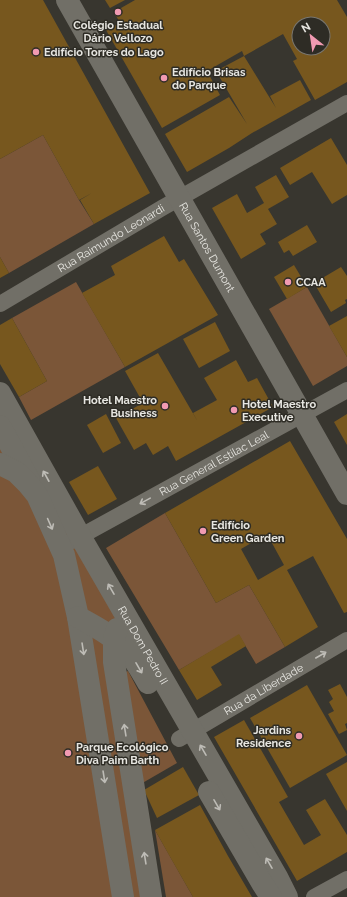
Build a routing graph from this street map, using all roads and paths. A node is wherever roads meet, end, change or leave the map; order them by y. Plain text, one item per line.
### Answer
1 (67, 0) edge
2 (347, 103) edge
3 (178, 198) junction
4 (0, 304) edge
5 (347, 390) edge
6 (0, 393) edge
7 (302, 415) junction
8 (0, 426) edge
9 (0, 464) edge
10 (37, 494) junction
11 (347, 494) edge
12 (80, 536) junction
13 (60, 548) junction
14 (125, 614) junction
15 (78, 617) junction
16 (114, 639) junction
17 (347, 640) edge
18 (185, 735) junction
19 (347, 879) edge
20 (123, 897) edge
21 (151, 897) edge
22 (271, 897) edge
23 (287, 897) edge
24 (314, 897) edge

1 - 3 street, Rua Santos Dumont
2 - 3 street, Rua Raimundo Leonardi
3 - 4 street, Rua Raimundo Leonardi
3 - 7 street, Rua Santos Dumont
5 - 7 street, Rua General Estilac Leal
12 -> 6 street, Rua Dom Pedro II
7 - 11 street, Rua Santos Dumont
7 -> 12 street, Rua General Estilac Leal
8 - 10 street
9 - 10 street
10 -> 13 street
12 - 13 street, Rua General Estilac Leal
14 -> 12 street, Rua Dom Pedro II
13 - 15 street
14 - 16 street
14 - 18 street, Rua Dom Pedro II
15 - 16 street, Rua Dom Pedro II
15 -> 20 street
16 -> 18 street, Rua Dom Pedro II
21 -> 16 street
18 -> 17 street, Rua da Liberdade
18 -> 22 street, Rua Dom Pedro II
23 -> 18 street, Rua Dom Pedro II
19 - 24 street

